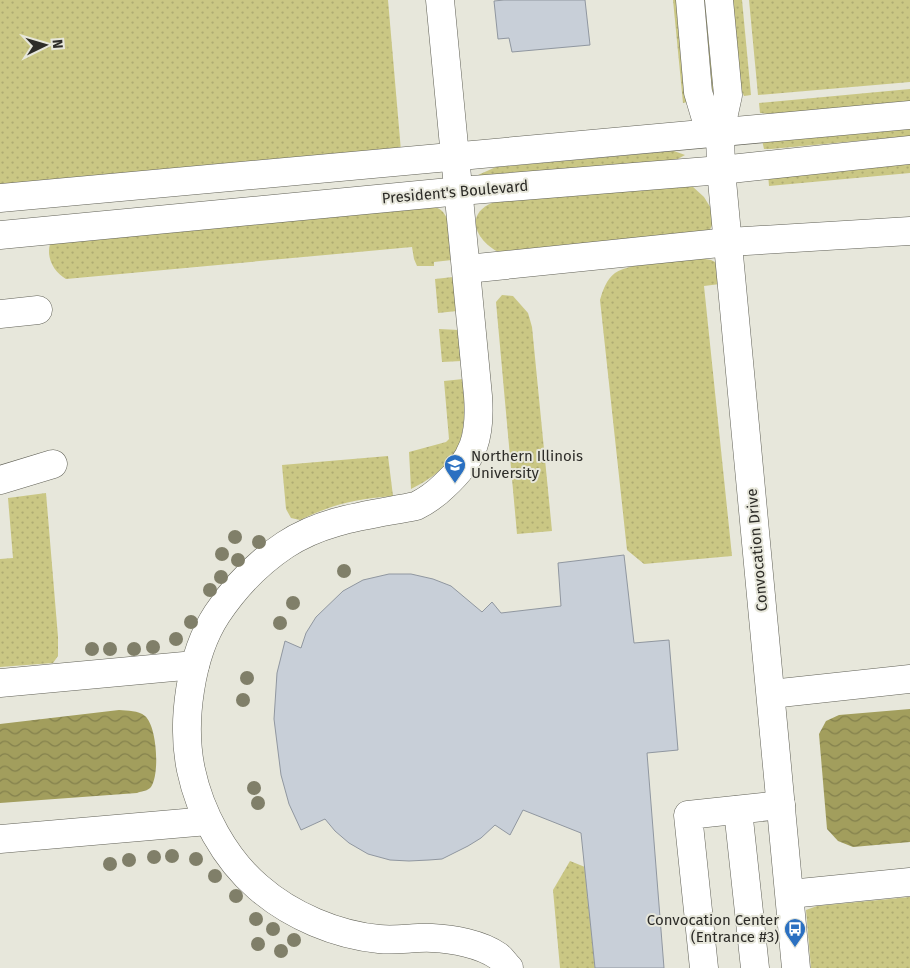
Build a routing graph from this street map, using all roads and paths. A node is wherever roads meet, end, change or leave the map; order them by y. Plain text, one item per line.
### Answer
1 (440, 0) edge
2 (690, 0) edge
3 (719, 0) edge
4 (910, 115) edge
5 (720, 132) junction
6 (910, 150) edge
7 (456, 156) junction
8 (721, 170) junction
9 (460, 191) junction
10 (0, 198) edge
11 (910, 231) edge
12 (0, 235) edge
13 (729, 242) junction
14 (467, 269) junction
15 (38, 310) dead end
16 (0, 314) edge
17 (53, 464) dead end
18 (0, 480) edge
19 (195, 664) junction
20 (910, 679) edge
21 (0, 683) edge
22 (771, 694) junction
23 (781, 805) junction
24 (738, 810) junction
25 (208, 821) junction
26 (0, 839) edge
27 (910, 882) edge
28 (790, 894) junction
29 (509, 968) edge
30 (704, 968) edge
31 (754, 968) edge
32 (796, 968) edge

1 - 7 street
2 - 5 street
3 - 5 street, Convocation Drive
4 - 5 street
5 - 7 street
5 - 8 street, Convocation Drive
6 - 8 street, President's Boulevard
7 - 9 street
7 - 10 street
8 - 9 street, President's Boulevard
8 - 13 street, Convocation Drive
9 - 12 street, President's Boulevard
9 - 14 street
11 - 13 street
13 - 14 street
13 - 22 street, Convocation Drive
14 - 19 street
15 - 16 street
17 - 18 street
19 - 21 street
19 - 25 street
20 - 22 street
22 - 23 street, Convocation Drive
23 - 24 street
23 - 28 street, Convocation Drive
24 - 30 street
24 - 31 street
25 - 26 street
25 - 29 street
27 - 28 street
28 - 32 street, Convocation Drive

